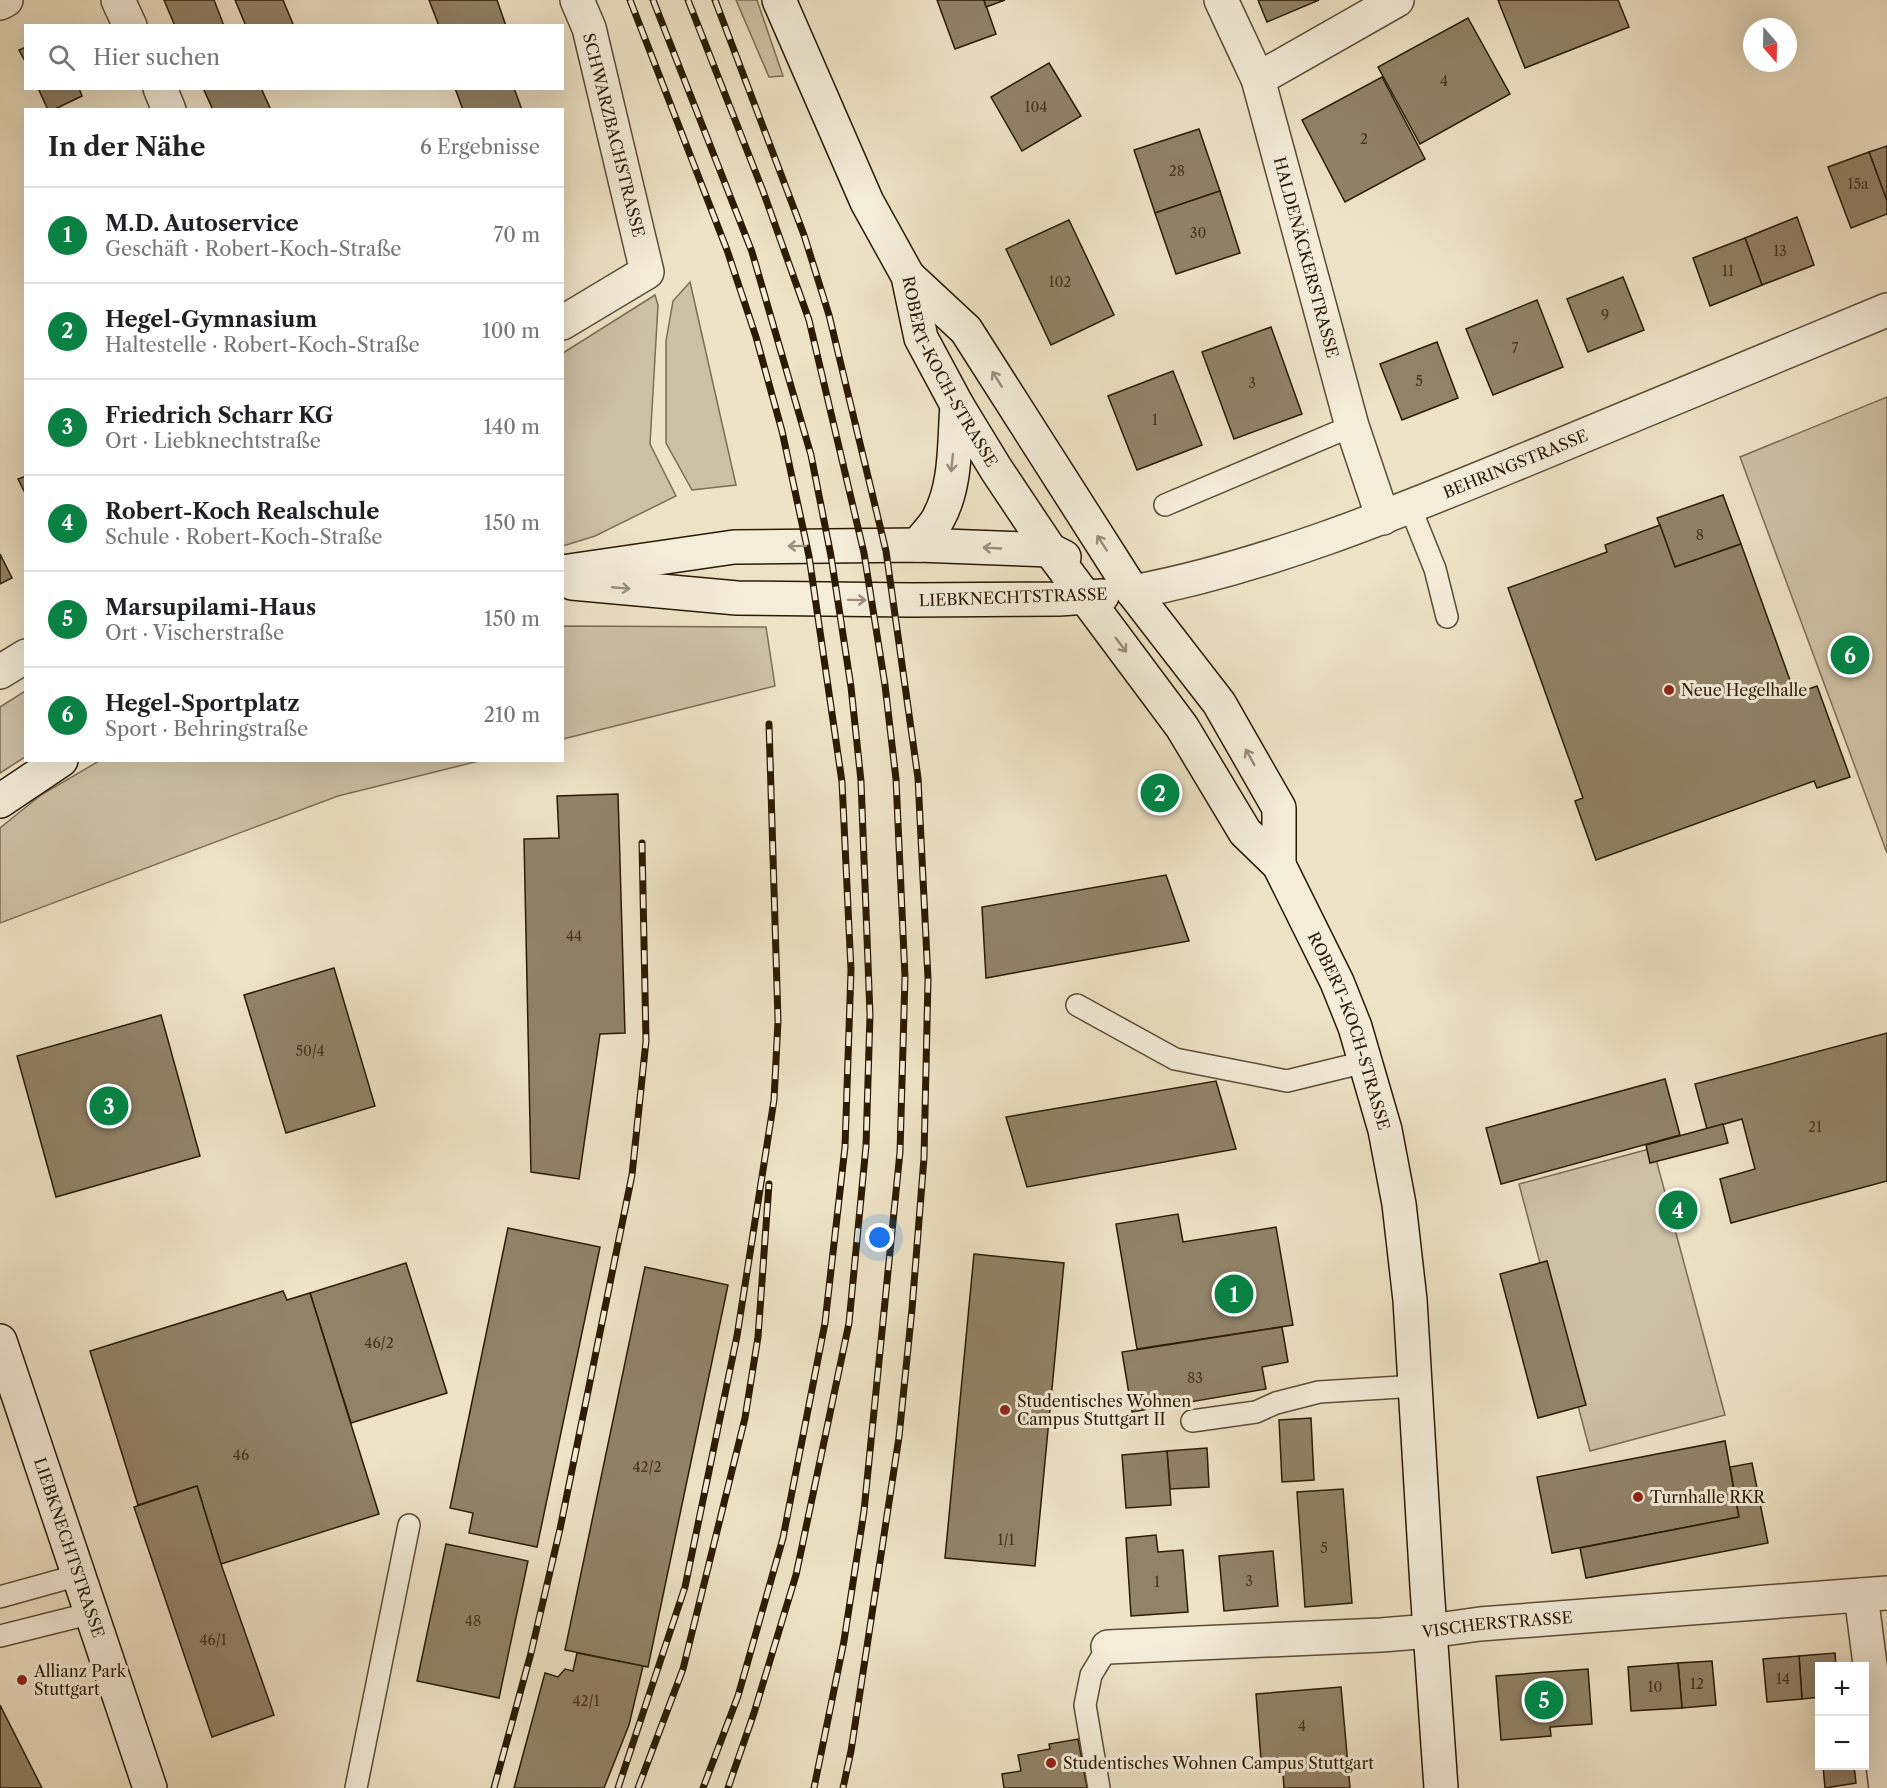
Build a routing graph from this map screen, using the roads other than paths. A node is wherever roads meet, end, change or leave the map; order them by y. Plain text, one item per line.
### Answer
1 (6, 0) edge
2 (118, 0) edge
3 (577, 0) edge
4 (779, 0) edge
5 (1221, 0) edge
6 (1397, 0) edge
7 (0, 3) edge
8 (129, 24) edge
9 (1258, 79) junction
10 (161, 90) edge
11 (168, 108) edge
12 (908, 276) junction
13 (1887, 310) edge
14 (564, 322) edge
15 (957, 405) junction
16 (1352, 426) junction
17 (1165, 505) dead end
18 (1396, 513) junction
19 (918, 545) junction
20 (1050, 550) junction
21 (564, 572) edge
22 (564, 582) edge
23 (1133, 592) junction
24 (1086, 598) junction
25 (1447, 617) dead end
26 (24, 657) edge
27 (0, 672) edge
28 (57, 762) edge
29 (0, 801) edge
30 (1279, 865) junction
31 (1077, 1005) dead end
32 (1365, 1062) junction
33 (0, 1341) edge
34 (1417, 1386) junction
35 (1192, 1421) dead end
36 (409, 1525) dead end
37 (79, 1575) junction
38 (1874, 1594) edge
39 (0, 1597) edge
40 (92, 1613) junction
41 (1430, 1631) junction
42 (0, 1636) edge
43 (1108, 1647) joint
44 (150, 1788) edge
45 (356, 1788) edge
46 (1099, 1788) edge
47 (1442, 1788) edge
48 (1886, 1788) edge

1 - 7 street
2 - 8 street
3 - 14 street, SCHWARZBACHSTRASSE
4 - 12 street
5 - 9 street, HALDENÄCKERSTRASSE
6 - 9 street
9 - 16 street, HALDENÄCKERSTRASSE
10 - 11 street
12 - 15 street, ROBERT-KOCH-STRASSE
23 -> 12 street, ROBERT-KOCH-STRASSE
13 - 18 street, BEHRINGSTRASSE
15 -> 19 street
15 - 20 street, ROBERT-KOCH-STRASSE
16 - 17 lane
16 - 18 street, HALDENÄCKERSTRASSE
18 - 23 street, BEHRINGSTRASSE
18 - 25 lane
20 -> 19 street, LIEBKNECHTSTRASSE
19 -> 21 street, LIEBKNECHTSTRASSE
20 - 23 street, LIEBKNECHTSTRASSE
20 - 24 street, ROBERT-KOCH-STRASSE
22 -> 24 street, LIEBKNECHTSTRASSE
23 - 24 street, LIEBKNECHTSTRASSE
30 -> 23 street, ROBERT-KOCH-STRASSE
24 -> 30 street, ROBERT-KOCH-STRASSE
26 - 27 street
28 - 29 street
30 - 32 street, ROBERT-KOCH-STRASSE
31 - 32 lane
32 - 34 street, ROBERT-KOCH-STRASSE
33 - 37 street, LIEBKNECHTSTRASSE
34 - 35 lane
34 - 41 street, ROBERT-KOCH-STRASSE
36 - 45 lane
37 - 39 lane
37 - 40 street, LIEBKNECHTSTRASSE
38 - 41 street, VISCHERSTRASSE
38 - 48 street
40 - 42 lane
40 - 44 street, LIEBKNECHTSTRASSE
41 - 43 street, VISCHERSTRASSE
41 - 47 street, ROBERT-KOCH-STRASSE
43 - 46 lane

